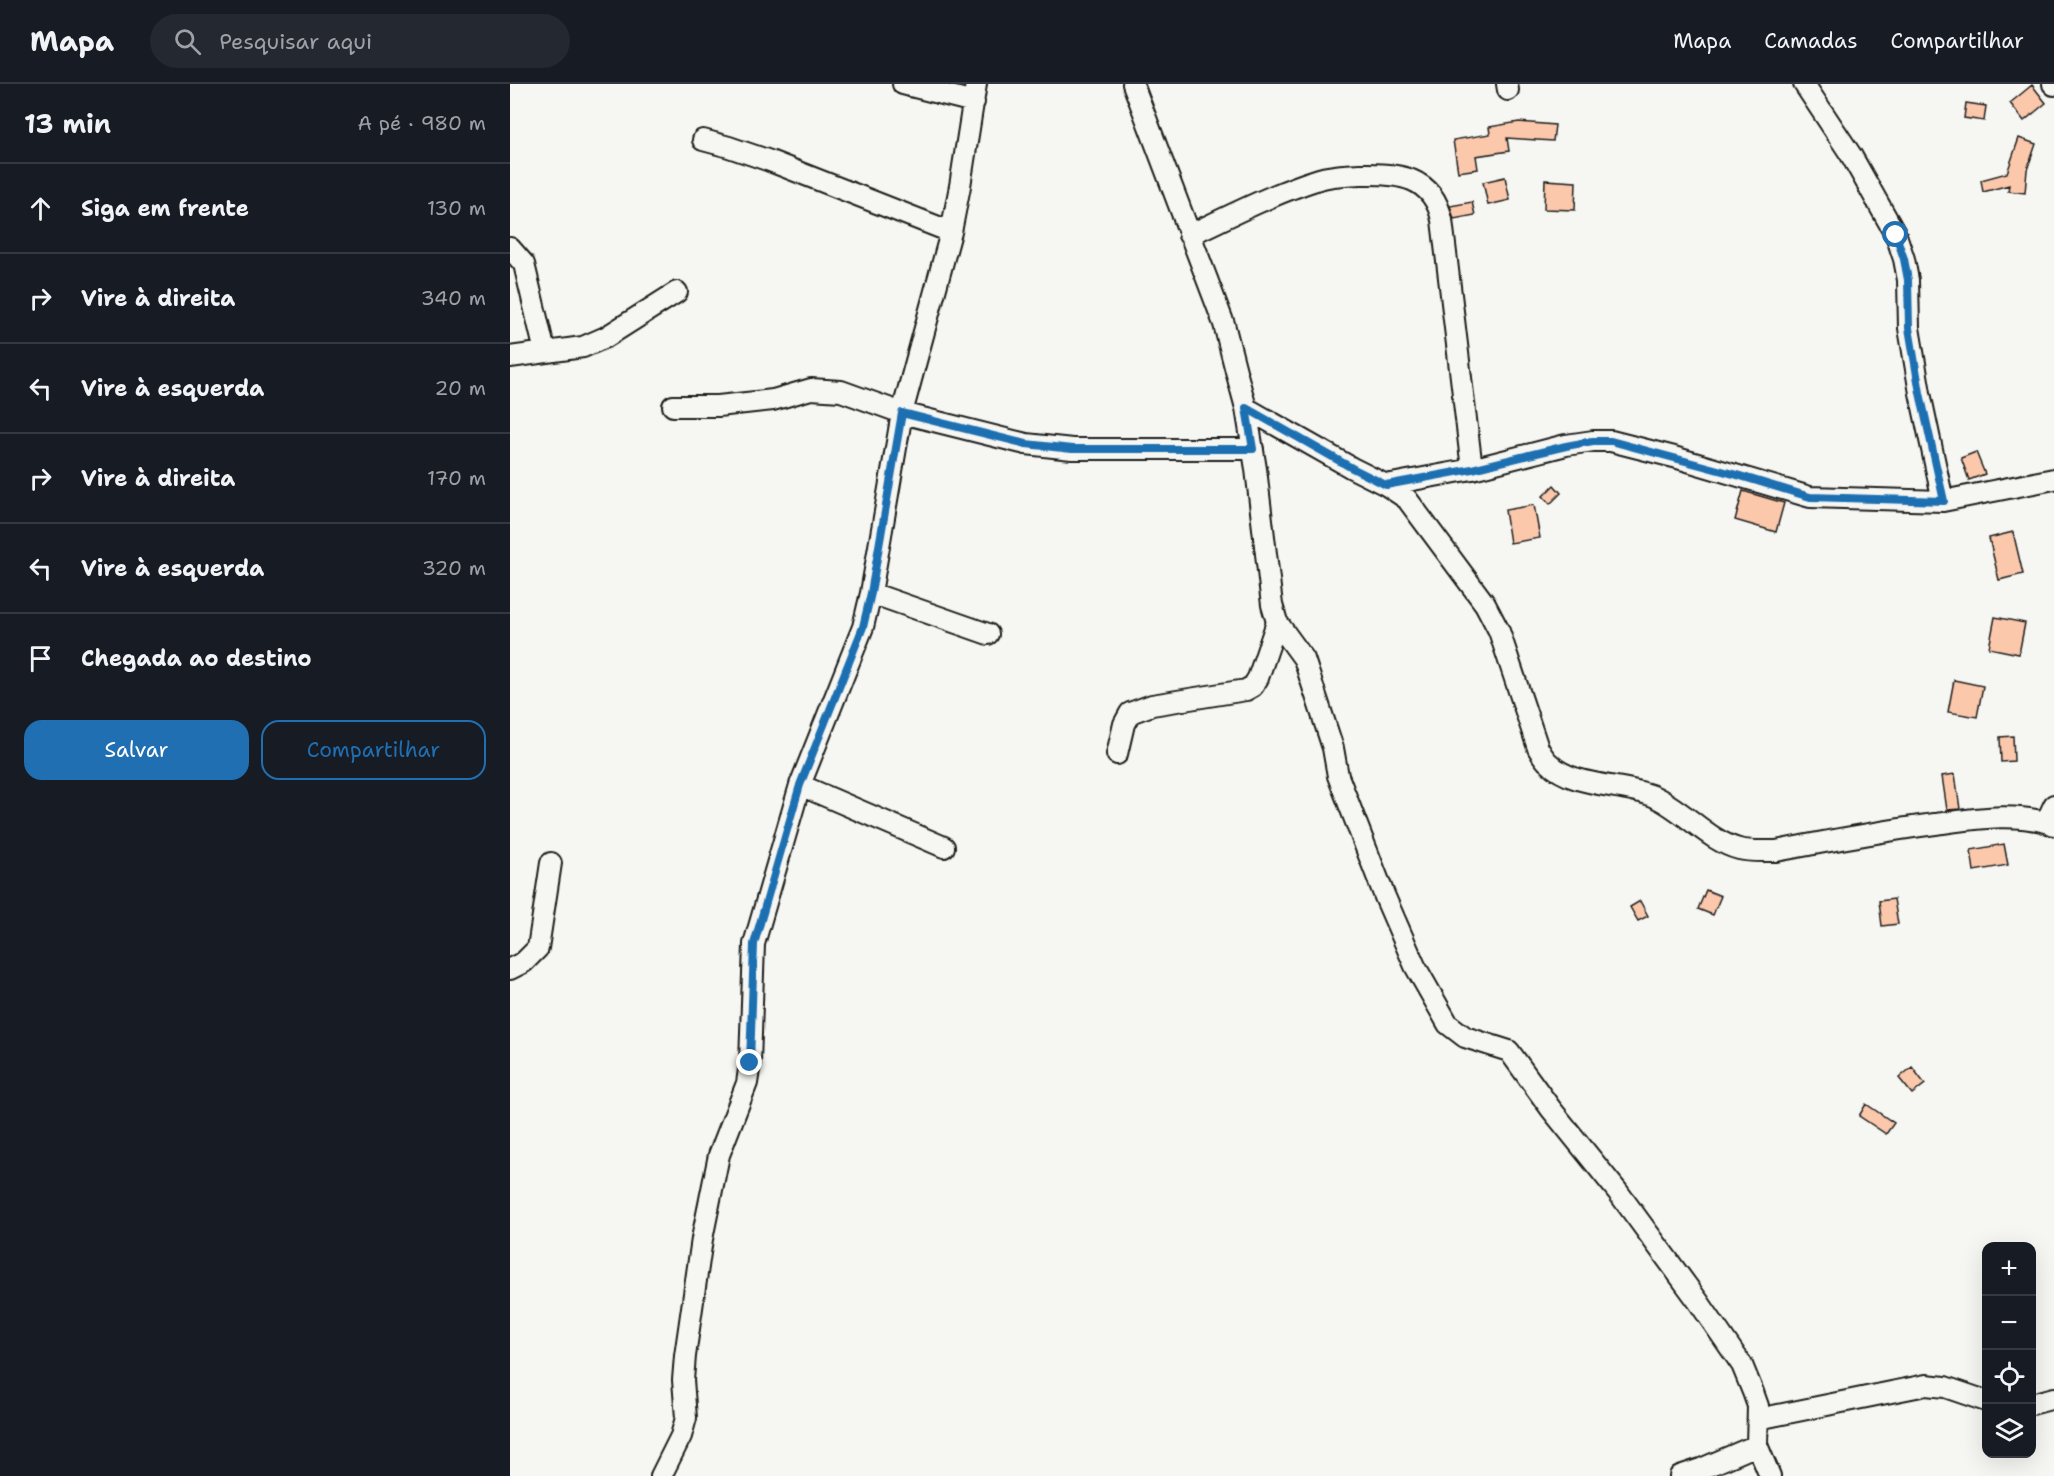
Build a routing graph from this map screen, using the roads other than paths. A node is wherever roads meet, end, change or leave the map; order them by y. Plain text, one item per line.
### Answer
1 (903, 84) edge
2 (1133, 84) edge
3 (1804, 84) edge
4 (975, 93) edge
5 (702, 140) dead end
6 (951, 232) junction
7 (1189, 235) junction
8 (510, 248) edge
9 (677, 292) dead end
10 (545, 352) junction
11 (510, 357) edge
12 (673, 406) dead end
13 (1246, 408) junction
14 (902, 413) junction
15 (1253, 449) junction
16 (1472, 469) junction
17 (2054, 479) edge
18 (1386, 485) junction
19 (1944, 501) junction
20 (871, 593) junction
21 (1277, 622) junction
22 (988, 634) dead end
23 (1117, 754) dead end
24 (800, 785) junction
25 (2051, 818) edge
26 (944, 847) dead end
27 (550, 863) dead end
28 (510, 969) edge
29 (2054, 1398) edge
30 (1982, 1400) edge
31 (2036, 1403) edge
32 (1758, 1419) junction
33 (1757, 1445) junction
34 (661, 1476) edge
35 (1680, 1476) edge
36 (1770, 1476) edge

1 - 4 street
2 - 7 street
3 - 19 street
4 - 6 street
5 - 6 street
6 - 14 street
7 - 13 street
7 - 16 street
8 - 10 street
9 - 10 street
10 - 11 street
12 - 14 street
13 - 15 street
13 - 18 street
14 - 15 street
14 - 20 street
15 - 21 street
16 - 18 street
16 - 19 street
17 - 19 street
18 - 25 street
20 - 22 street
20 - 24 street
21 - 23 street
21 - 32 street
24 - 26 street
24 - 34 street
27 - 28 street
29 - 31 street
30 - 32 street
32 - 33 street
33 - 35 street
33 - 36 street

